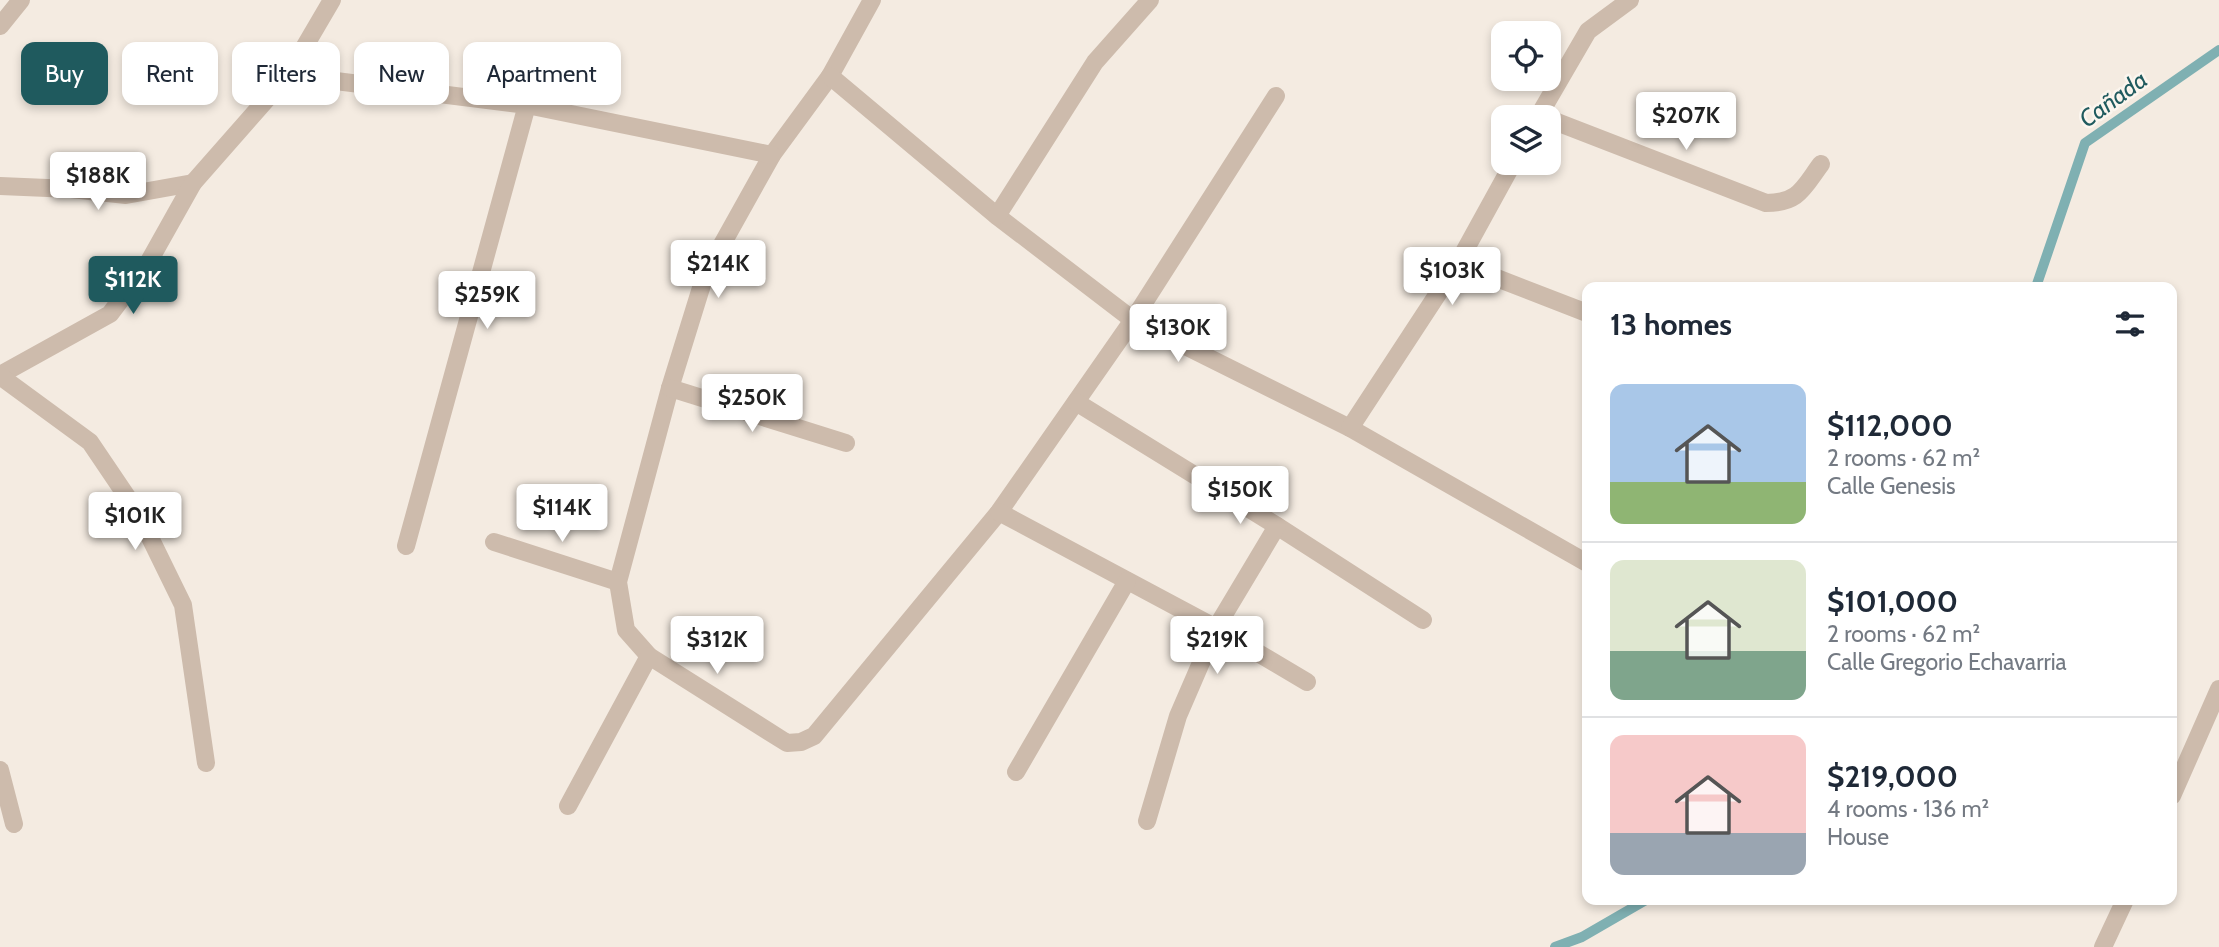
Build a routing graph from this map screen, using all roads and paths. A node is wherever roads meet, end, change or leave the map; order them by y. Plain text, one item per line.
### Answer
1 (21, 0) edge
2 (332, 0) edge
3 (872, 0) edge
4 (1150, 0) edge
5 (1630, 0) edge
6 (0, 26) edge
7 (307, 42) edge
8 (830, 76) junction
9 (340, 82) edge
10 (1276, 96) dead end
11 (463, 97) edge
12 (262, 105) edge
13 (527, 105) joint
14 (1549, 105) edge
15 (1561, 124) edge
16 (772, 155) junction
17 (1821, 164) dead end
18 (1506, 175) edge
19 (193, 183) junction
20 (0, 186) edge
21 (997, 216) junction
22 (1458, 263) junction
23 (1582, 311) edge
24 (1133, 320) junction
25 (0, 376) edge
26 (670, 388) junction
27 (1076, 402) junction
28 (1350, 428) junction
29 (846, 443) dead end
30 (999, 512) junction
31 (1277, 526) junction
32 (494, 542) dead end
33 (406, 547) dead end
34 (1582, 560) edge
35 (1128, 581) junction
36 (618, 582) junction
37 (1423, 620) dead end
38 (1216, 628) junction
39 (649, 656) junction
40 (1307, 682) dead end
41 (2219, 689) edge
42 (206, 763) dead end
43 (0, 770) edge
44 (1016, 772) dead end
45 (2177, 785) edge
46 (568, 806) dead end
47 (1147, 821) dead end
48 (14, 824) dead end
49 (2123, 905) edge
50 (2103, 947) edge

1 - 6 street
2 - 7 street
3 - 8 street
4 - 21 street
5 - 14 street
8 - 16 street
8 - 21 street
9 - 11 street
10 - 24 street
12 - 19 street
13 - 16 street
13 - 33 street
15 - 17 street
16 - 26 street
18 - 22 street
19 - 20 street
19 - 25 street
21 - 24 street
22 - 23 street
22 - 28 street
24 - 27 street
24 - 28 street
25 - 42 street
26 - 29 street
26 - 36 street
27 - 30 street
27 - 31 street
28 - 34 street
30 - 35 street
30 - 39 street
31 - 37 street
31 - 38 street
32 - 36 street
35 - 38 street
35 - 44 street
36 - 39 street
38 - 40 street
38 - 47 street
39 - 46 street
41 - 45 street
43 - 48 street
49 - 50 street

